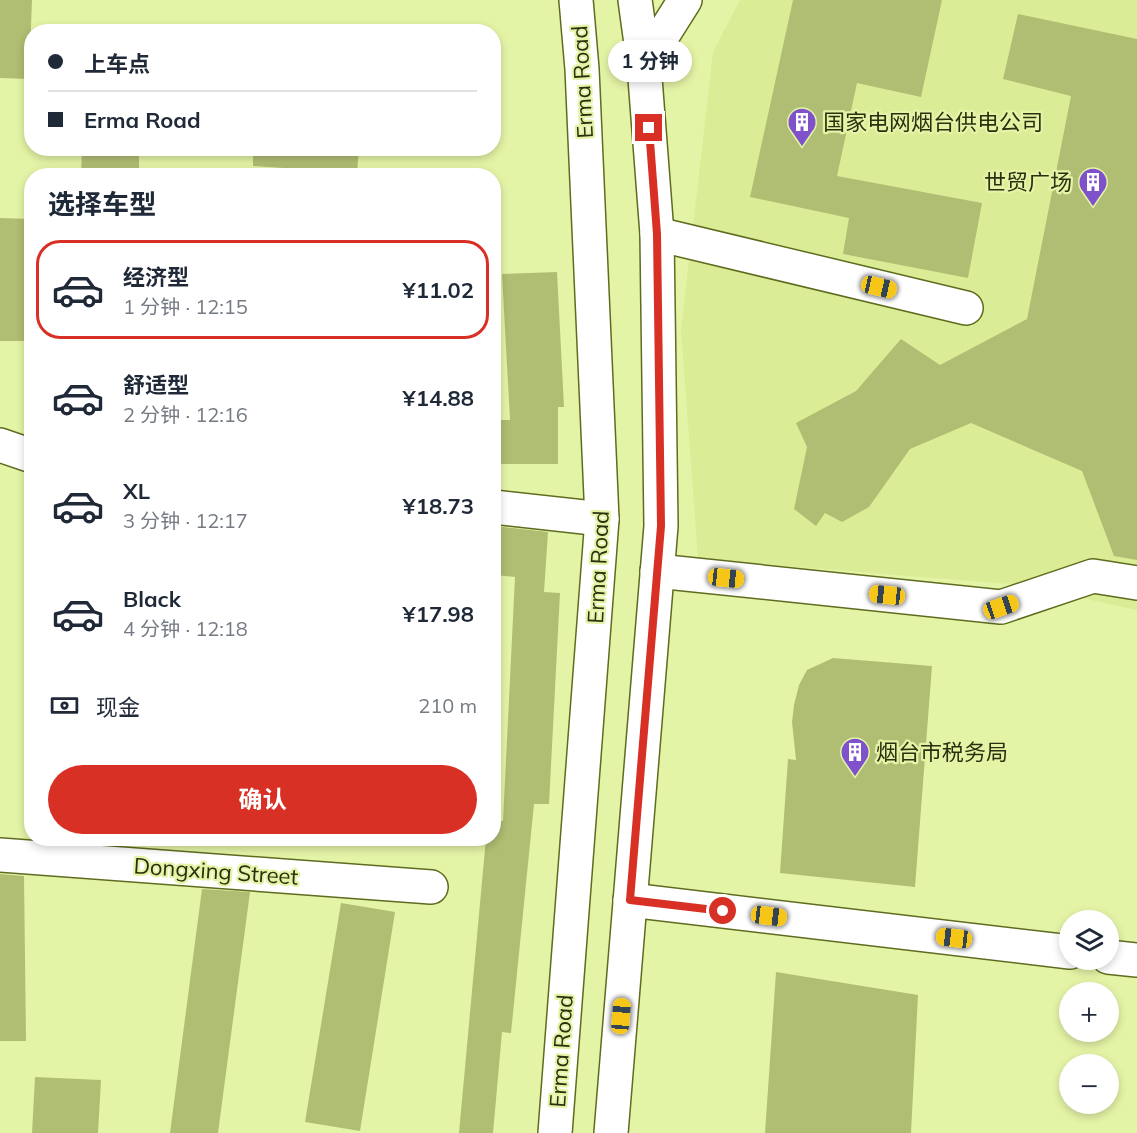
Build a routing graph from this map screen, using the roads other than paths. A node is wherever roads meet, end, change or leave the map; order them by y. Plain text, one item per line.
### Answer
1 (635, 0) edge
2 (685, 0) edge
3 (572, 6) edge
4 (644, 65) junction
5 (657, 234) junction
6 (966, 308) dead end
7 (0, 445) edge
8 (24, 453) edge
9 (501, 508) edge
10 (602, 519) junction
11 (657, 571) junction
12 (1137, 583) edge
13 (0, 855) edge
14 (432, 887) dead end
15 (630, 900) junction
16 (1059, 951) edge
17 (1119, 958) edge
18 (1137, 960) edge
19 (555, 1133) edge
20 (611, 1133) edge

1 - 4 main road
2 - 4 main road
3 - 10 main road, Erma Road
4 - 5 main road
5 - 6 main road
5 - 11 main road
7 - 8 main road
9 - 10 main road
10 - 19 main road, Erma Road
11 - 12 main road
11 - 15 main road
13 - 14 main road, Dongxing Street
15 - 16 main road
15 - 20 main road
17 - 18 main road

